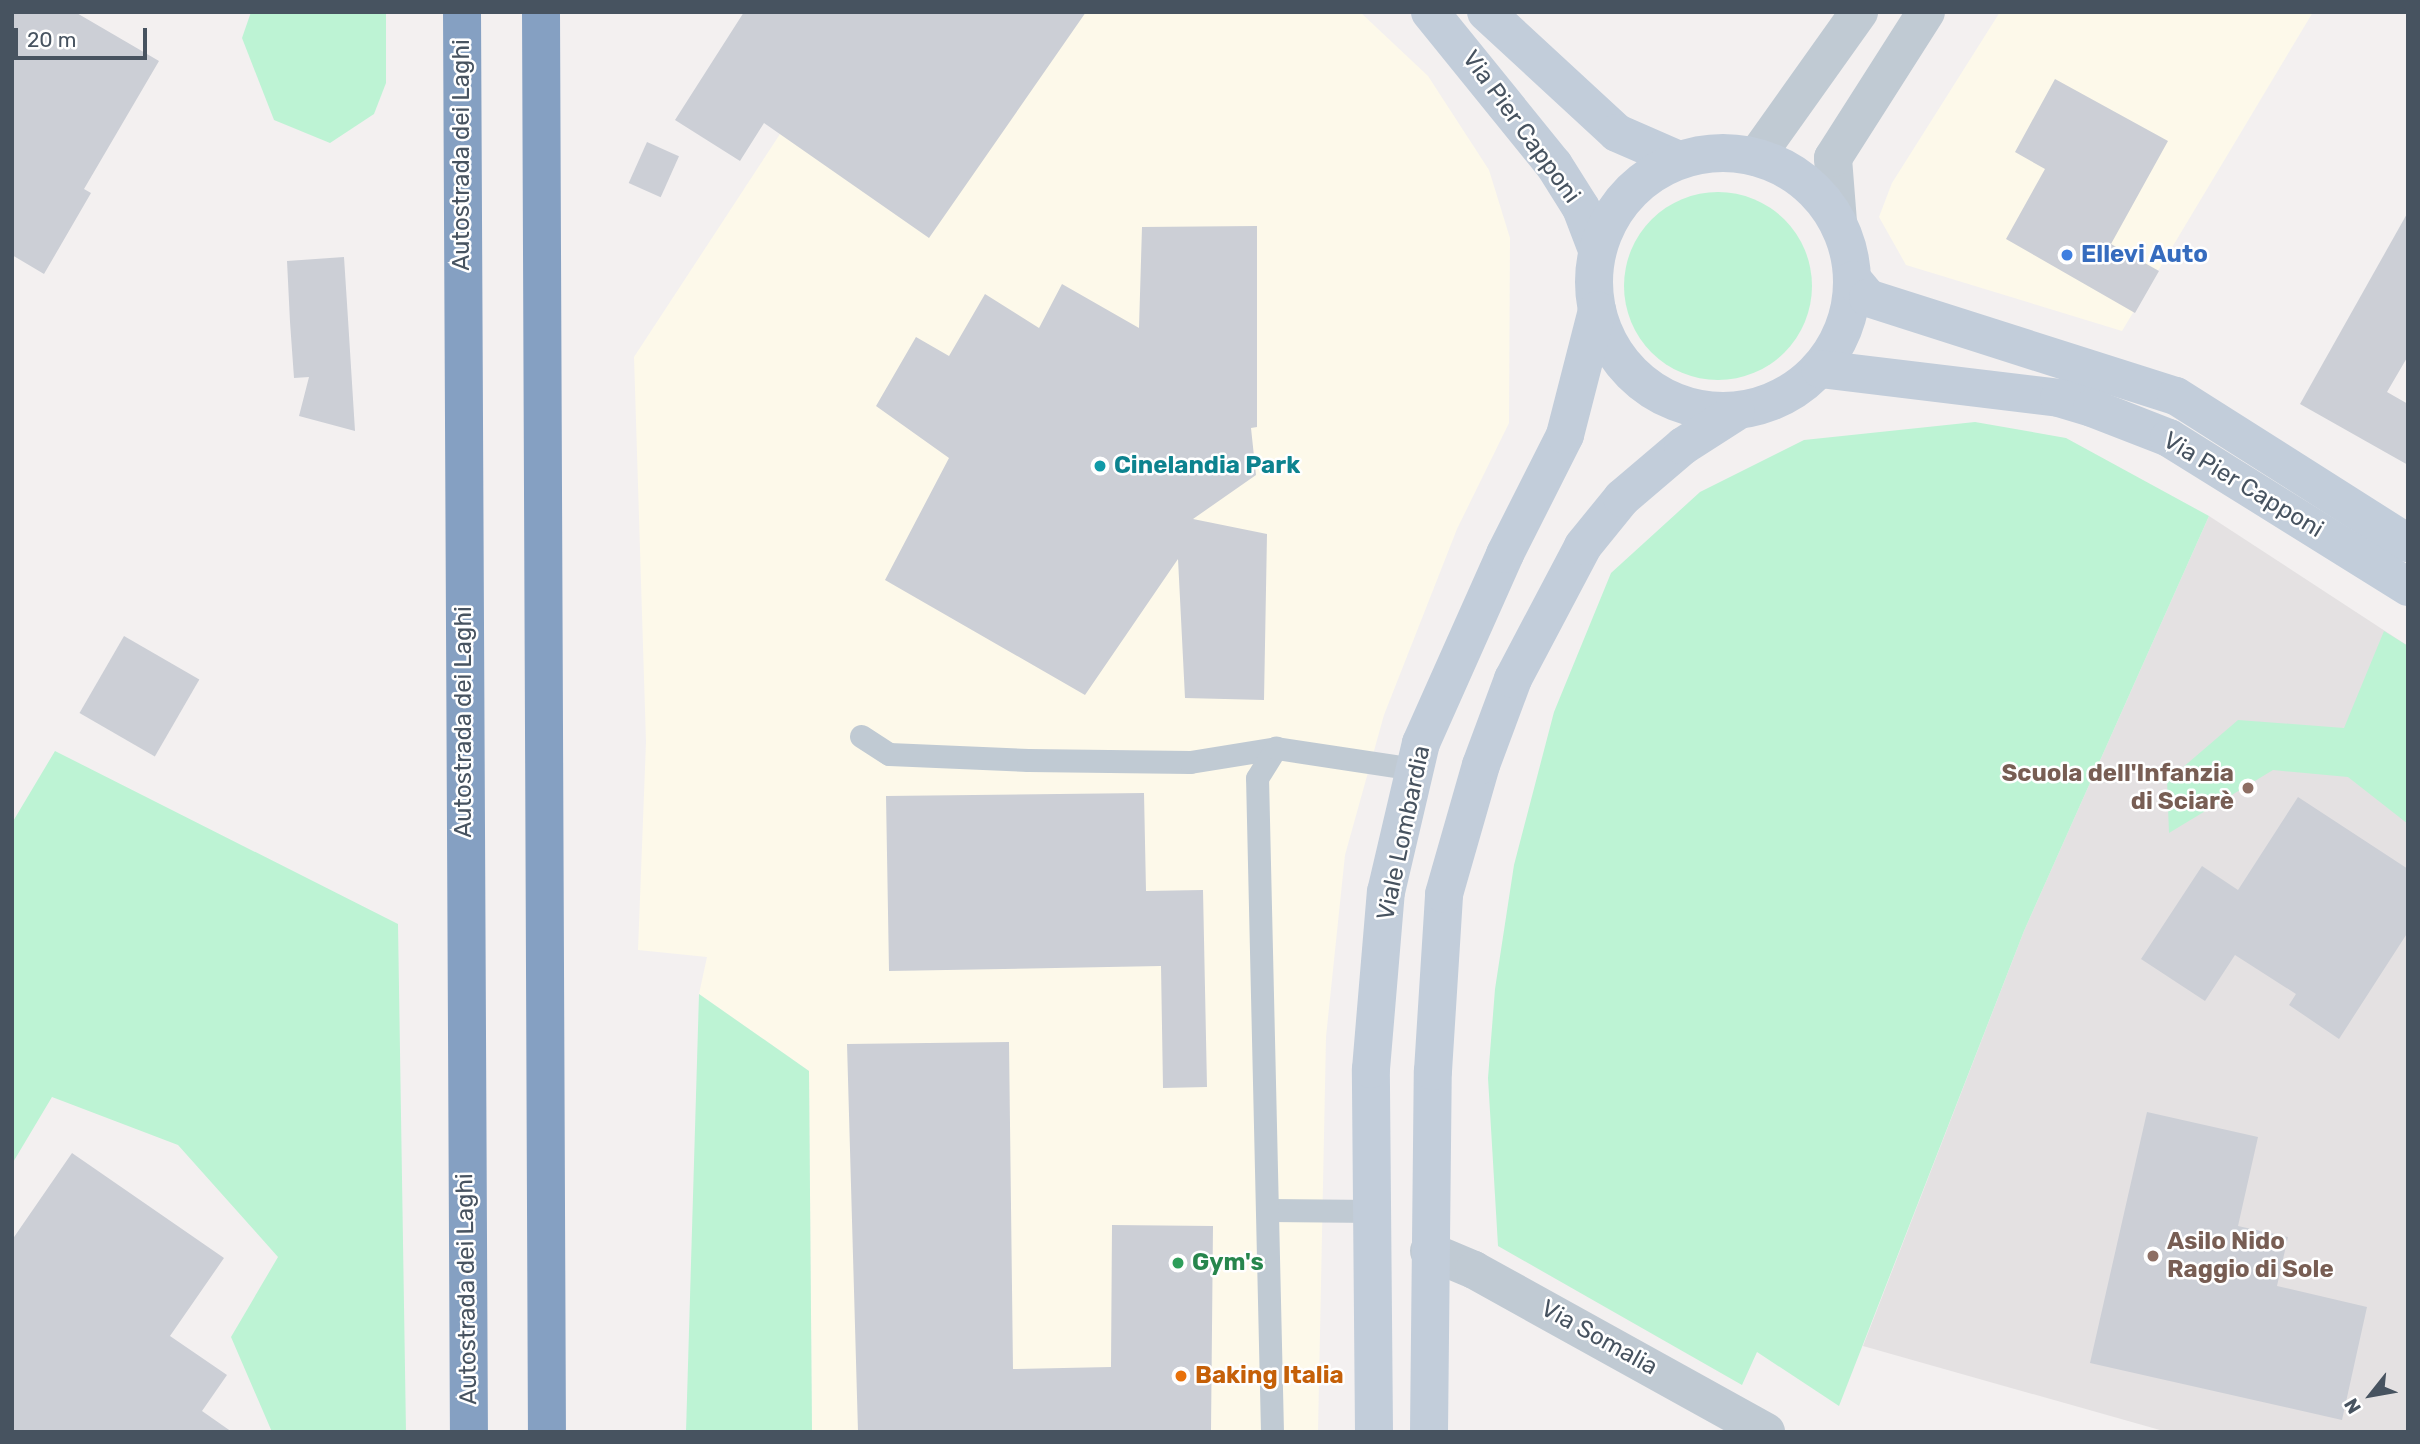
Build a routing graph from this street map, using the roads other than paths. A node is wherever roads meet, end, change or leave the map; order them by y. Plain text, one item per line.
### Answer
1 (462, 12) edge
2 (541, 12) edge
3 (1430, 12) edge
4 (1486, 12) edge
5 (1859, 12) edge
6 (1926, 12) edge
7 (1756, 157) junction
8 (1678, 160) junction
9 (1838, 222) junction
10 (1597, 250) junction
11 (1853, 280) junction
12 (1597, 310) junction
13 (1819, 369) junction
14 (1736, 412) junction
15 (2408, 543) edge
16 (2408, 587) edge
17 (861, 736) dead end
18 (1276, 748) junction
19 (1415, 769) junction
20 (1267, 1210) junction
21 (1374, 1212) junction
22 (1429, 1251) junction
23 (469, 1432) edge
24 (547, 1432) edge
25 (1272, 1432) edge
26 (1374, 1432) edge
27 (1429, 1432) edge
28 (1766, 1432) edge

1 - 23 highway, Autostrada dei Laghi
2 - 24 highway
3 - 10 main road, Via Pier Capponi
4 - 8 main road, Via Pier Capponi
5 - 7 street
6 - 9 street
7 - 8 main road
7 - 9 main road
8 - 10 main road
9 - 11 main road
10 - 12 main road
11 - 13 main road
11 - 15 main road, Via Pier Capponi
12 - 14 main road
12 - 19 main road, Viale Lombardia
13 - 14 main road
13 - 16 main road, Via Pier Capponi
14 - 22 main road
17 - 18 lane
18 - 19 lane
18 - 20 lane
19 - 21 main road, Viale Lombardia
20 - 21 lane
20 - 25 lane
21 - 26 main road, Viale Lombardia
22 - 27 main road
22 - 28 street, Via Somalia

